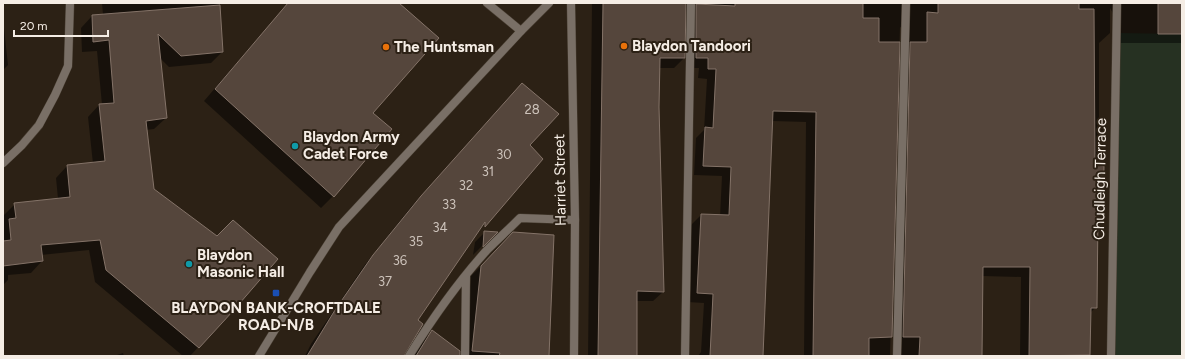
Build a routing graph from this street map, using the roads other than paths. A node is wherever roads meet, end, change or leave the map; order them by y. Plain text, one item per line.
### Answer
1 (70, 3) edge
2 (487, 3) edge
3 (549, 3) edge
4 (571, 3) edge
5 (691, 3) edge
6 (906, 3) edge
7 (1117, 3) edge
8 (521, 31) junction
9 (3, 164) edge
10 (575, 220) junction
11 (466, 276) junction
12 (259, 356) edge
13 (409, 356) edge
14 (465, 356) edge
15 (574, 356) edge
16 (685, 356) edge
17 (896, 356) edge
18 (1111, 356) edge

1 - 9 street
2 - 8 street
3 - 8 street
4 - 10 street, Harriet Street
5 - 16 street
6 - 17 street
7 - 18 street, Chudleigh Terrace
8 - 12 street
10 - 11 street
10 - 15 street, Harriet Street
11 - 13 street
11 - 14 street

